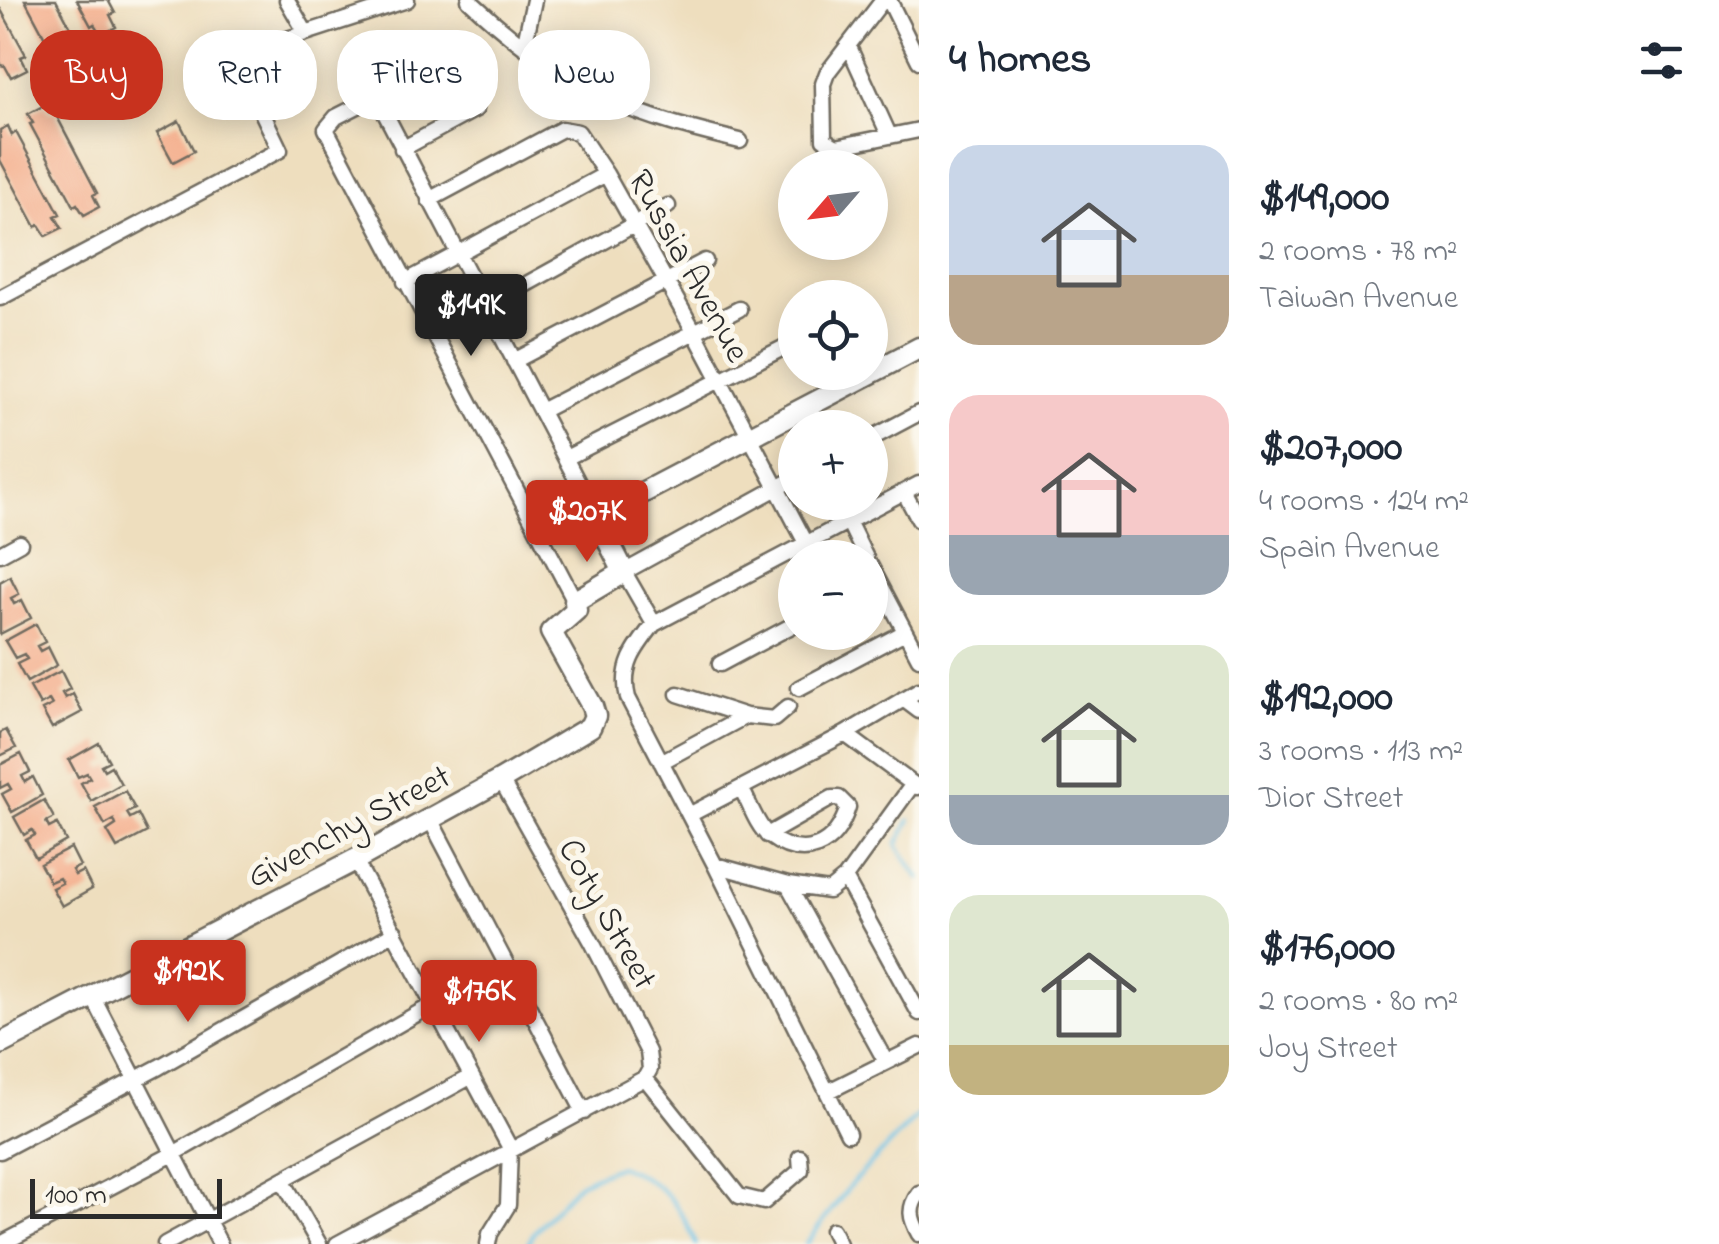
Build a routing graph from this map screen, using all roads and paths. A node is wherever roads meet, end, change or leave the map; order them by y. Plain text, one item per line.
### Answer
1 (288, 0) edge
2 (407, 0) edge
3 (470, 0) edge
4 (534, 0) edge
5 (886, 0) edge
6 (304, 30) edge
7 (315, 30) edge
8 (528, 30) edge
9 (518, 42) edge
10 (849, 47) junction
11 (919, 62) edge
12 (650, 116) edge
13 (337, 117) edge
14 (266, 120) edge
15 (388, 120) edge
16 (456, 120) edge
17 (919, 130) edge
18 (890, 135) junction
19 (740, 142) dead end
20 (402, 149) junction
21 (606, 174) junction
22 (428, 200) junction
23 (668, 206) dead end
24 (634, 224) junction
25 (458, 254) junction
26 (706, 261) dead end
27 (666, 281) junction
28 (405, 282) junction
29 (0, 298) edge
30 (485, 306) junction
31 (739, 309) dead end
32 (695, 333) junction
33 (919, 348) edge
34 (778, 351) edge
35 (514, 362) junction
36 (720, 382) junction
37 (541, 411) junction
38 (919, 413) edge
39 (888, 429) edge
40 (750, 436) junction
41 (566, 458) junction
42 (919, 484) edge
43 (776, 488) junction
44 (904, 492) junction
45 (596, 516) junction
46 (919, 520) edge
47 (848, 522) junction
48 (804, 540) edge
49 (812, 540) edge
50 (857, 540) edge
51 (20, 543) dead end
52 (0, 554) edge
53 (778, 558) edge
54 (624, 572) junction
55 (575, 601) junction
56 (888, 605) edge
57 (654, 624) junction
58 (905, 632) junction
59 (778, 633) edge
60 (919, 658) edge
61 (720, 664) dead end
62 (799, 688) dead end
63 (919, 690) edge
64 (678, 694) dead end
65 (902, 699) junction
66 (788, 707) dead end
67 (919, 711) edge
68 (746, 716) junction
69 (846, 734) junction
70 (661, 762) junction
71 (501, 780) junction
72 (916, 786) edge
73 (741, 788) junction
74 (689, 815) junction
75 (430, 819) junction
76 (767, 835) junction
77 (354, 860) junction
78 (716, 865) junction
79 (846, 878) junction
80 (788, 885) junction
81 (395, 932) junction
82 (914, 994) edge
83 (92, 995) junction
84 (434, 1004) junction
85 (919, 1012) edge
86 (0, 1044) edge
87 (919, 1046) edge
88 (886, 1062) junction
89 (470, 1077) junction
90 (645, 1078) junction
91 (136, 1079) junction
92 (829, 1091) junction
93 (584, 1112) junction
94 (848, 1134) dead end
95 (510, 1148) junction
96 (0, 1151) edge
97 (174, 1152) junction
98 (800, 1157) dead end
99 (284, 1181) junction
100 (919, 1193) edge
101 (209, 1222) junction
102 (919, 1234) edge
103 (1, 1244) edge
104 (165, 1244) edge
105 (220, 1244) edge
106 (318, 1244) edge
107 (337, 1244) edge
108 (488, 1244) edge

1 - 6 street
2 - 7 street
3 - 9 street
4 - 8 street
5 - 10 street
5 - 11 street
10 - 18 street
10 - 18 street
12 - 19 street
13 - 28 street
14 - 29 street
15 - 20 street
16 - 20 street
17 - 18 street
20 - 22 street
21 - 22 street, Russia Avenue
21 - 24 street, Russia Avenue
21 - 25 street
22 - 25 street
23 - 24 street
24 - 27 street, Russia Avenue
24 - 30 street
25 - 28 street
25 - 30 street
26 - 27 street
27 - 32 street, Russia Avenue
27 - 35 street
28 - 55 street
30 - 35 street
31 - 32 street
32 - 36 street, Russia Avenue
32 - 37 street
33 - 40 street
34 - 36 street
35 - 37 street
36 - 40 street, Russia Avenue
36 - 41 street
37 - 41 street
38 - 39 street
40 - 43 street, Russia Avenue
40 - 45 street
41 - 45 street
42 - 44 street
43 - 48 street, Russia Avenue
43 - 54 street
44 - 46 street
44 - 47 street
45 - 54 street
47 - 49 street
47 - 50 street
51 - 52 street
53 - 57 street
54 - 55 street
54 - 57 street
55 - 71 street, Givenchy Street
56 - 58 street
57 - 70 street
58 - 60 street
58 - 62 street
59 - 61 street
63 - 65 street
64 - 68 street
65 - 67 street
65 - 69 street
66 - 68 street
68 - 70 street
69 - 72 street
69 - 73 street
70 - 74 street
71 - 75 street, Givenchy Street
71 - 90 street, Coty Street
72 - 79 street
73 - 74 street
73 - 76 street
74 - 78 street
75 - 77 street, Givenchy Street
75 - 93 street
76 - 76 street
77 - 81 street
77 - 83 street, Givenchy Street
78 - 80 street
78 - 92 street
79 - 80 street
79 - 82 street
80 - 88 street
81 - 84 street
81 - 91 street
82 - 85 street
83 - 86 street, Givenchy Street
83 - 91 street
84 - 89 street
84 - 97 street
87 - 88 street
88 - 92 street
89 - 95 street
89 - 99 street
90 - 93 street
90 - 98 street
91 - 96 street
91 - 97 street
92 - 94 street
93 - 95 street
95 - 107 street
95 - 108 street
97 - 101 street
97 - 103 street
99 - 101 street
99 - 106 street
100 - 102 street
101 - 104 street
101 - 105 street

